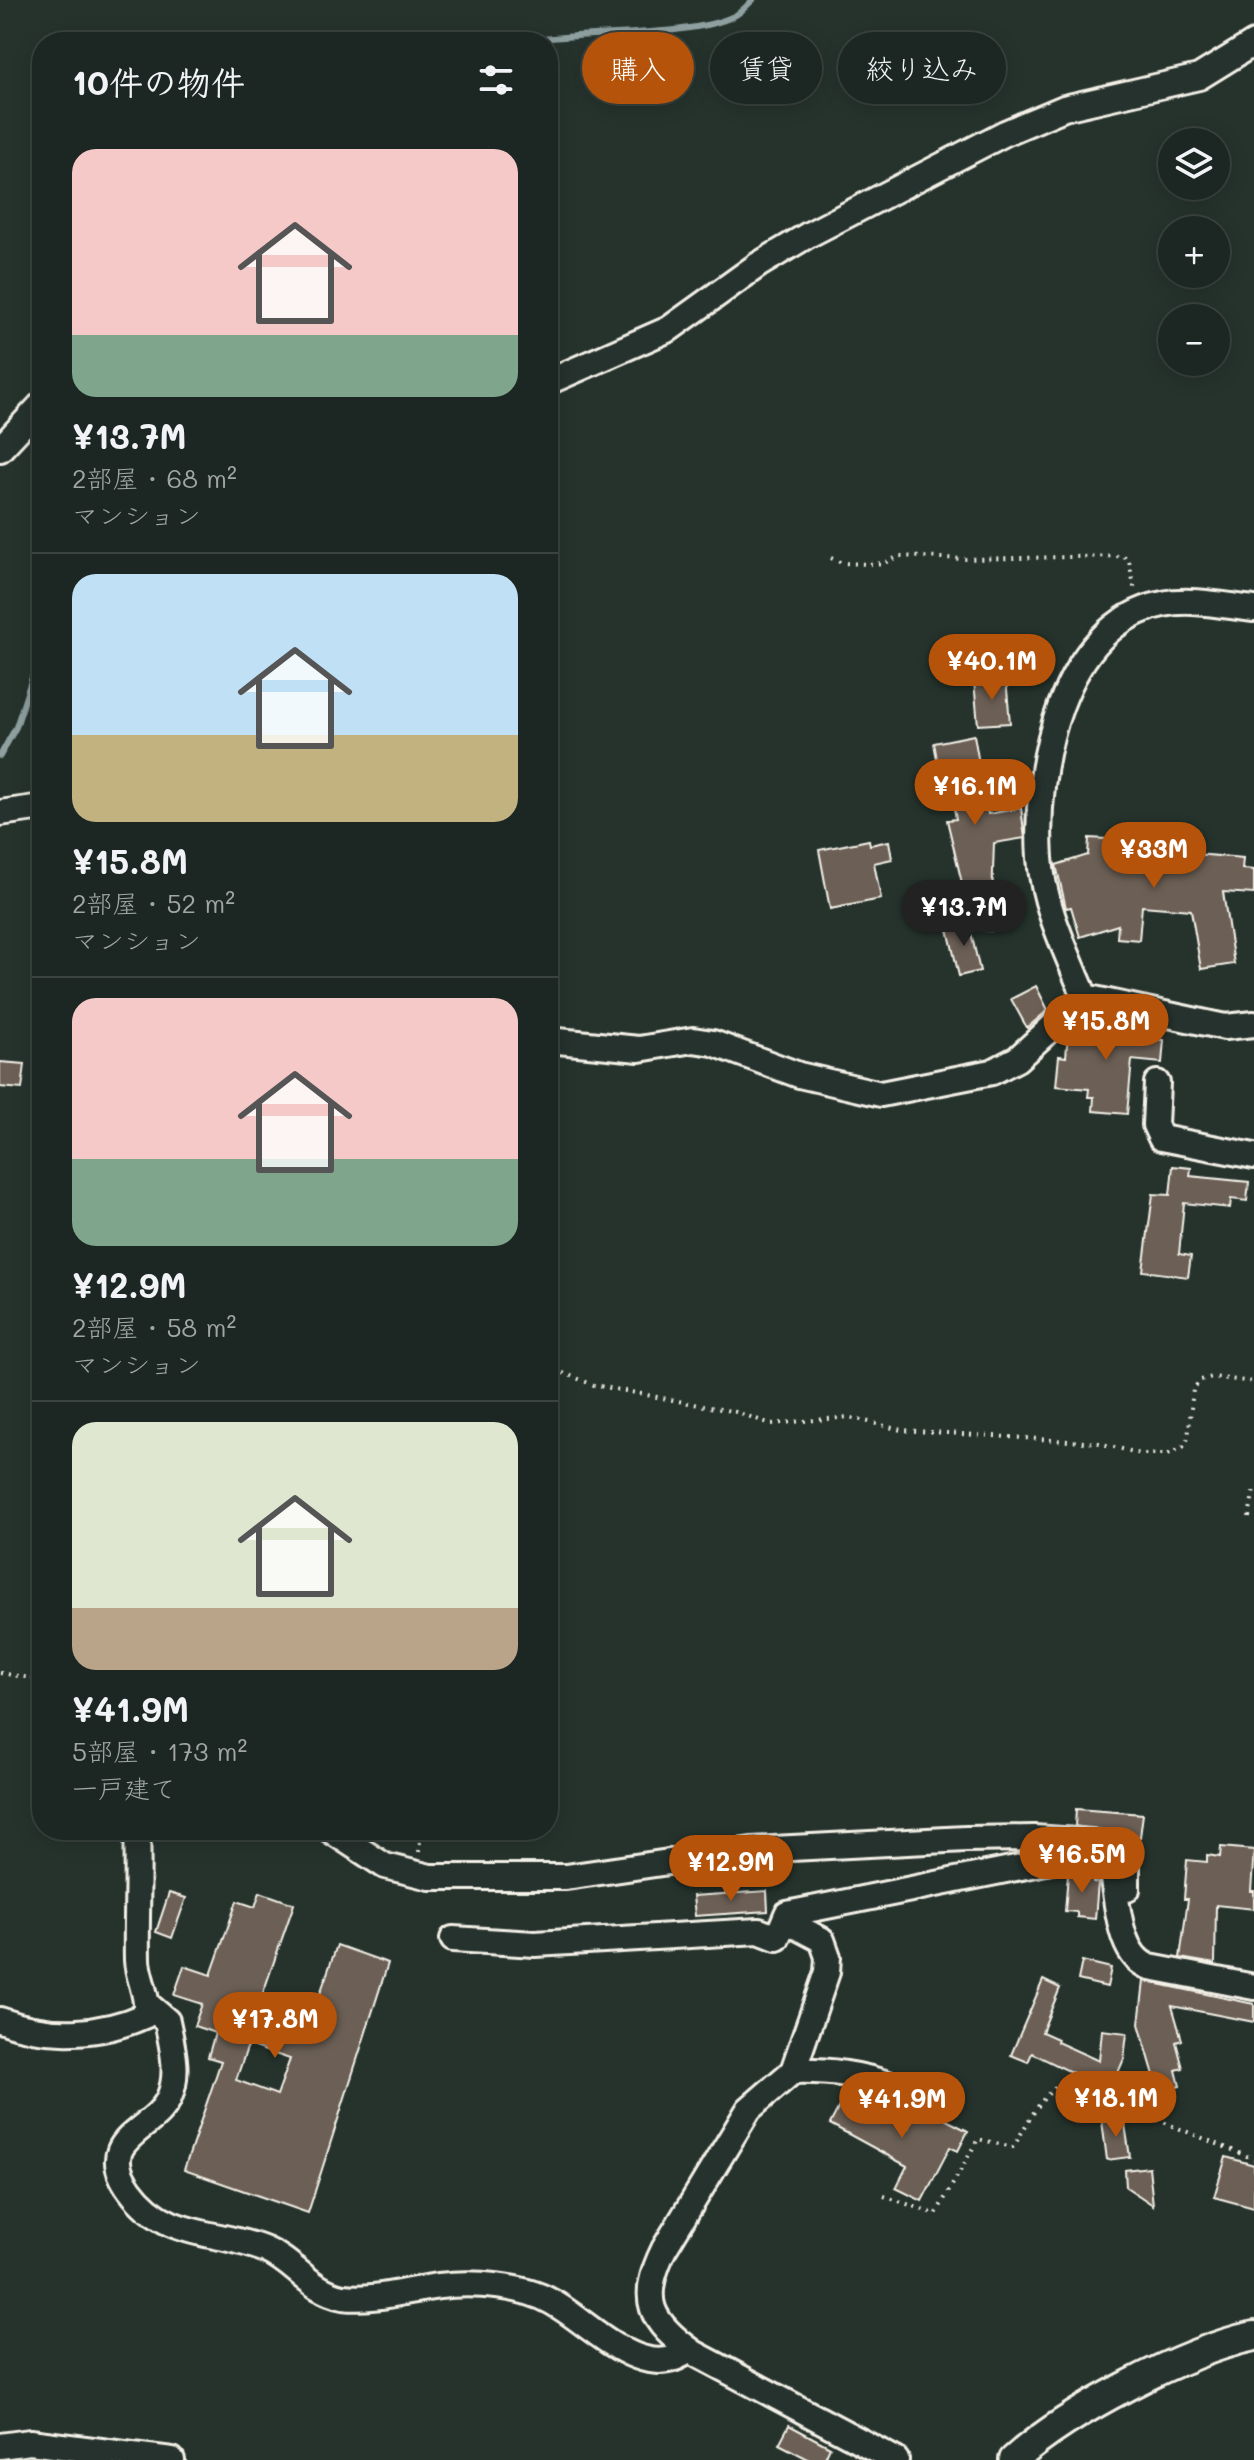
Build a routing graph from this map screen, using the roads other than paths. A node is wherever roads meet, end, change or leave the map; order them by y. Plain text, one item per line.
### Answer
1 (1254, 43) edge
2 (558, 378) edge
3 (32, 415) edge
4 (0, 449) edge
5 (1254, 609) edge
6 (32, 808) edge
7 (0, 813) edge
8 (1085, 997) junction
9 (1254, 1024) edge
10 (558, 1041) edge
11 (1157, 1083) dead end
12 (1254, 1156) edge
13 (137, 1840) edge
14 (345, 1840) edge
15 (1119, 1906) junction
16 (786, 1921) junction
17 (453, 1939) dead end
18 (1254, 1987) edge
19 (148, 2005) junction
20 (0, 2020) edge
21 (793, 2071) junction
22 (900, 2100) dead end
23 (1254, 2336) edge
24 (689, 2350) junction
25 (0, 2446) edge
26 (172, 2460) edge
27 (896, 2460) edge
28 (1014, 2460) edge

1 - 2 street
3 - 4 street
5 - 8 street
6 - 7 street
8 - 9 street
8 - 10 street
11 - 12 street
13 - 19 street
14 - 15 street
15 - 16 street
15 - 18 street
16 - 17 street
16 - 21 street
19 - 20 street
19 - 24 street
21 - 22 street
21 - 24 street
23 - 28 street
24 - 27 street
25 - 26 street

